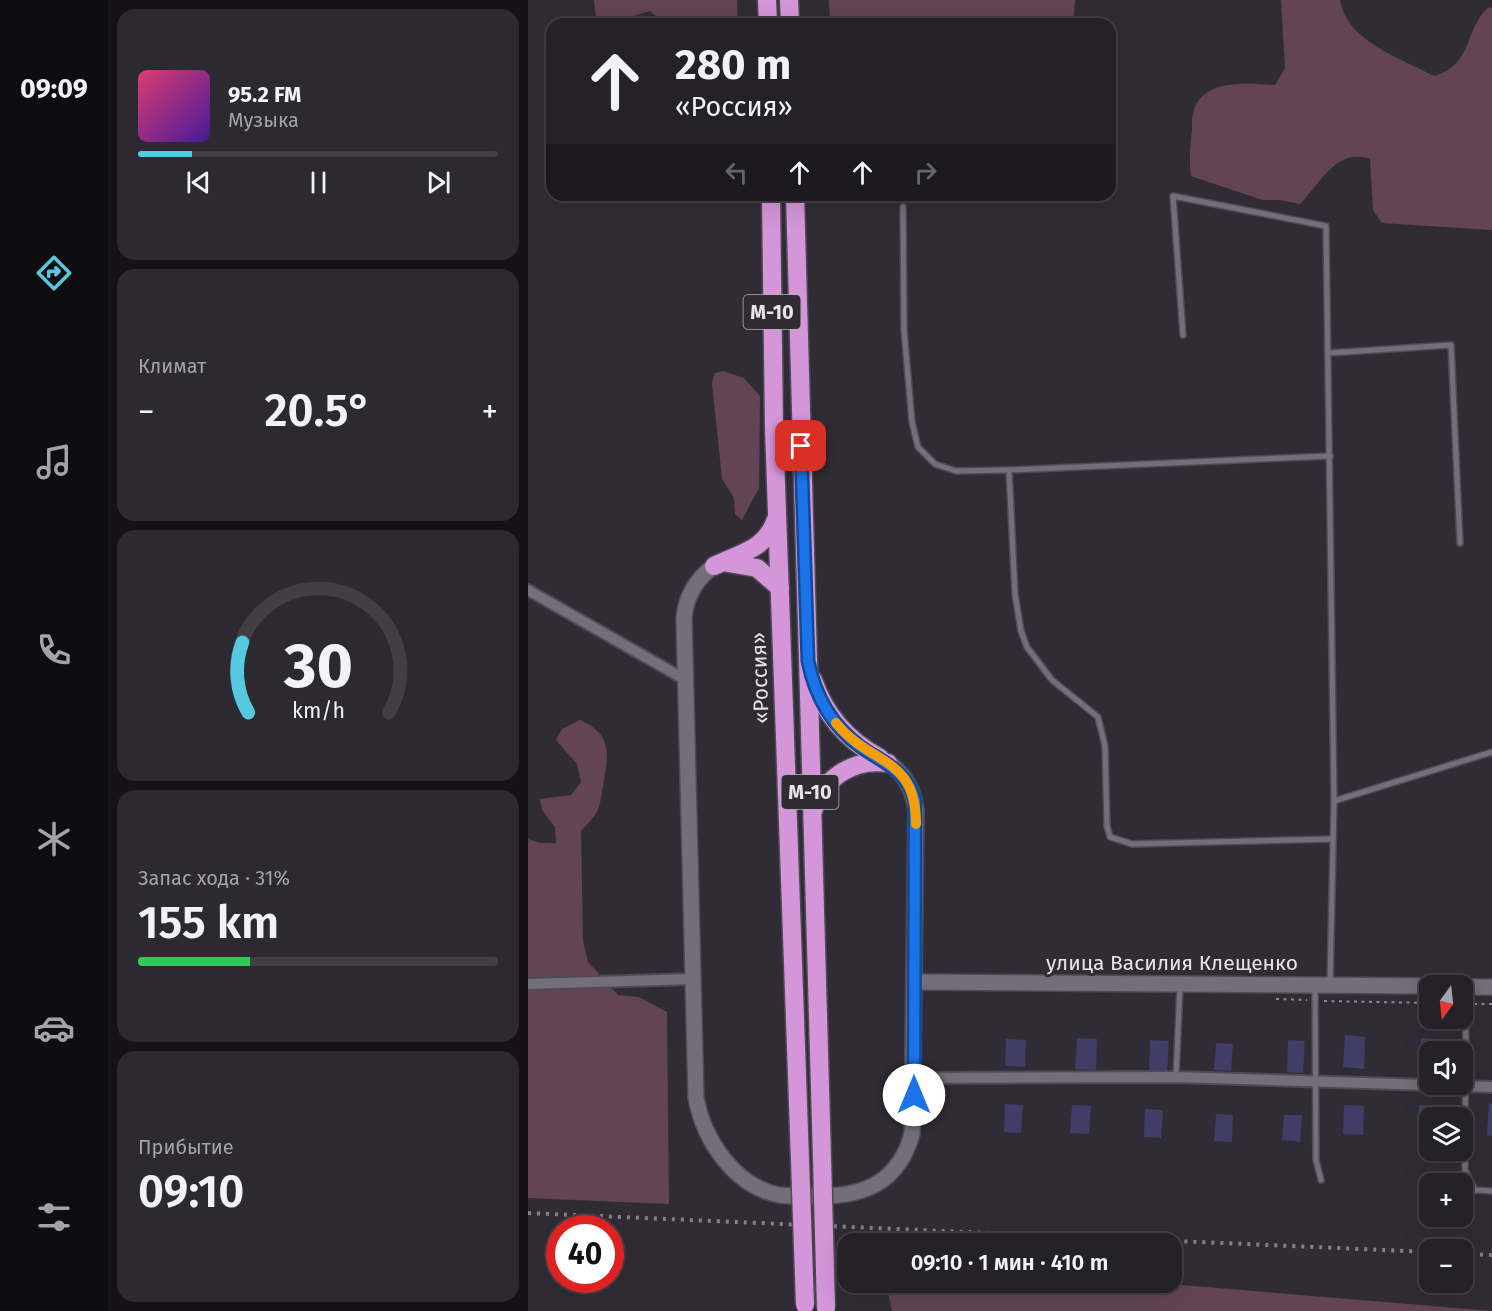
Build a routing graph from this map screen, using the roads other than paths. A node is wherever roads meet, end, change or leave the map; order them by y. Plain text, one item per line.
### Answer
1 (767, 0) edge
2 (789, 0) edge
3 (768, 18) edge
4 (790, 18) edge
5 (771, 201) edge
6 (795, 201) edge
7 (903, 207) dead end
8 (1183, 335) dead end
9 (1329, 353) junction
10 (1330, 456) junction
11 (1009, 470) junction
12 (777, 516) junction
13 (1460, 543) dead end
14 (714, 566) junction
15 (780, 588) junction
16 (528, 590) edge
17 (808, 661) junction
18 (686, 680) junction
19 (1492, 752) edge
20 (886, 761) junction
21 (1334, 801) junction
22 (811, 825) junction
23 (1333, 839) junction
24 (693, 979) junction
25 (915, 982) junction
26 (528, 984) edge
27 (1180, 984) junction
28 (1323, 986) junction
29 (1419, 986) edge
30 (1473, 987) edge
31 (1492, 987) edge
32 (1176, 1077) junction
33 (914, 1078) junction
34 (1317, 1083) junction
35 (1419, 1085) edge
36 (1473, 1086) edge
37 (1492, 1087) edge
38 (1464, 1095) edge
39 (1321, 1179) dead end
40 (1492, 1191) edge
41 (805, 1308) edge
42 (826, 1310) edge

1 - 3 highway
2 - 4 highway
5 - 12 highway, «Россия» / М-10
6 - 17 highway, М-10
7 - 11 lane
8 - 9 lane
9 - 10 lane
9 - 13 lane
10 - 11 lane
10 - 21 lane
11 - 23 lane
12 - 14 highway
12 - 15 highway, «Россия» / М-10
14 - 15 highway
14 - 18 street
15 - 41 highway, «Россия» / М-10, bridge
16 - 18 street
17 - 20 highway
17 - 22 highway, М-10
18 - 24 street
19 - 21 lane
20 - 22 highway
20 - 25 street
21 - 23 lane
22 - 42 highway, М-10, bridge
23 - 28 lane
24 - 26 street
24 - 33 street
25 - 27 street, улица Василия Клещенко
25 - 33 street
27 - 28 street, улица Василия Клещенко
27 - 32 lane
28 - 29 street, улица Василия Клещенко
28 - 34 lane
30 - 31 street
32 - 33 street
32 - 34 street
34 - 35 street
34 - 39 lane
36 - 37 street
38 - 40 lane

